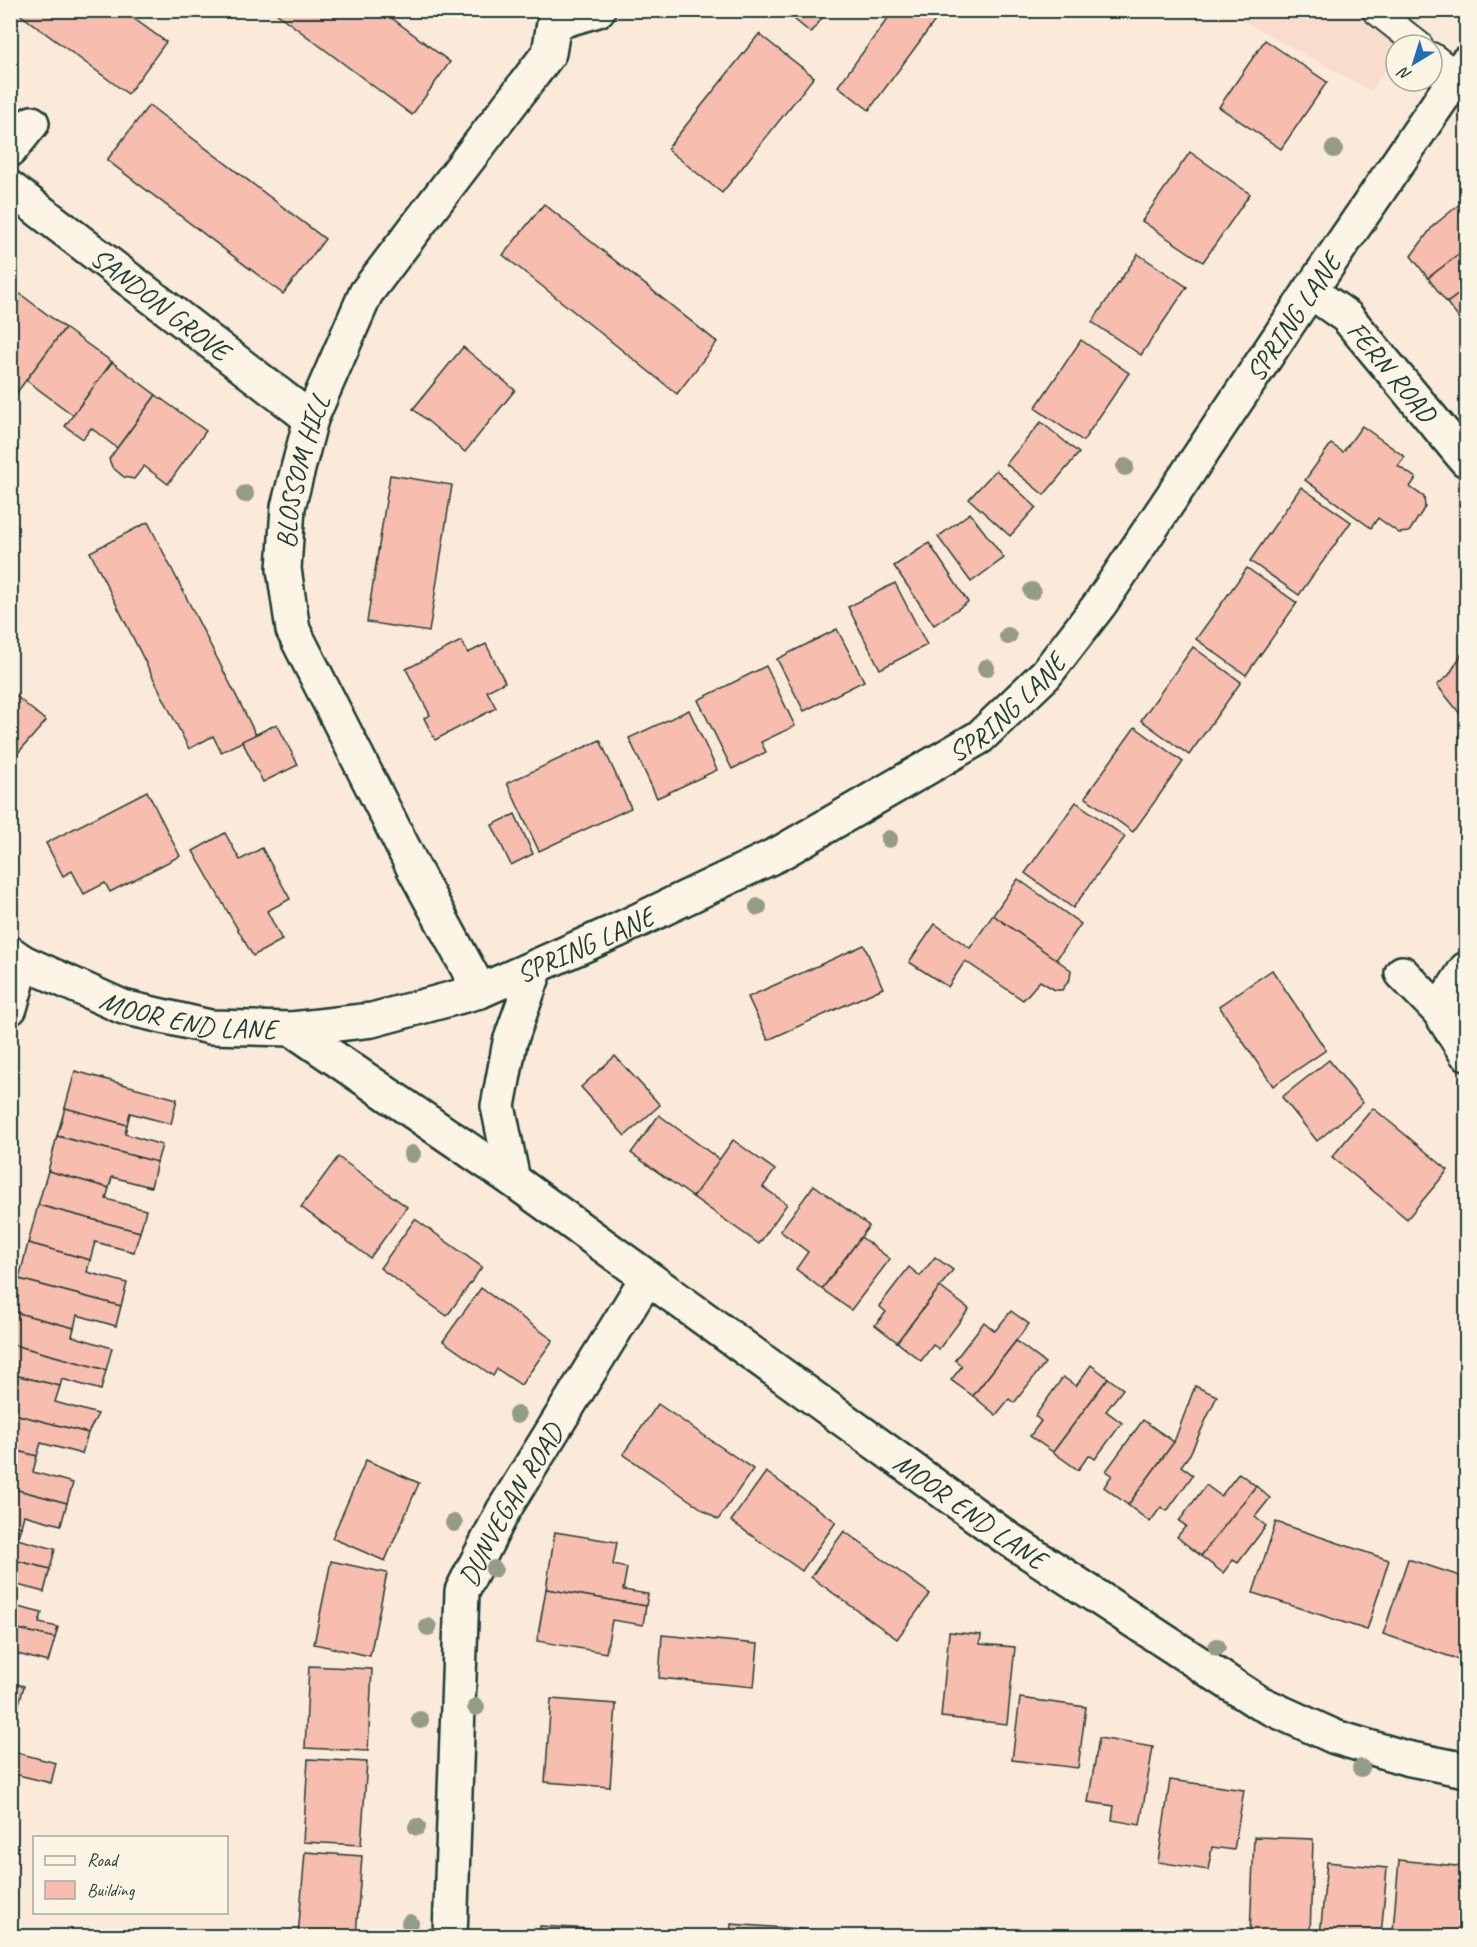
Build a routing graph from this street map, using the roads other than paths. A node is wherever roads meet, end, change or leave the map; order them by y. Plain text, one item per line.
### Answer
1 (598, 10) edge
2 (1375, 10) edge
3 (550, 17) edge
4 (1404, 33) edge
5 (1452, 65) edge
6 (32, 123) dead end
7 (10, 150) edge
8 (10, 188) edge
9 (1310, 291) junction
10 (311, 419) junction
11 (1467, 460) edge
12 (17, 958) edge
13 (536, 968) junction
14 (1467, 969) edge
15 (1402, 974) dead end
16 (480, 991) junction
17 (10, 1008) edge
18 (1439, 1011) junction
19 (292, 1029) junction
20 (1467, 1053) edge
21 (513, 1180) junction
22 (647, 1278) junction
23 (1467, 1770) edge
24 (450, 1936) edge

1 - 3 street, BLOSSOM HILL
2 - 4 lane
3 - 10 street, BLOSSOM HILL
5 - 9 street, SPRING LANE
6 - 7 street
8 - 10 street, SANDON GROVE
9 - 11 street, FERN ROAD
9 - 13 street, SPRING LANE
10 - 16 street, BLOSSOM HILL
12 - 17 street
12 - 19 street, MOOR END LANE
13 - 16 street, SPRING LANE
13 - 21 street
14 - 18 street
15 - 18 street
16 - 19 street, SPRING LANE
18 - 20 street
19 - 21 street, MOOR END LANE
21 - 22 street, MOOR END LANE
22 - 23 street, MOOR END LANE
22 - 24 street, DUNVEGAN ROAD

